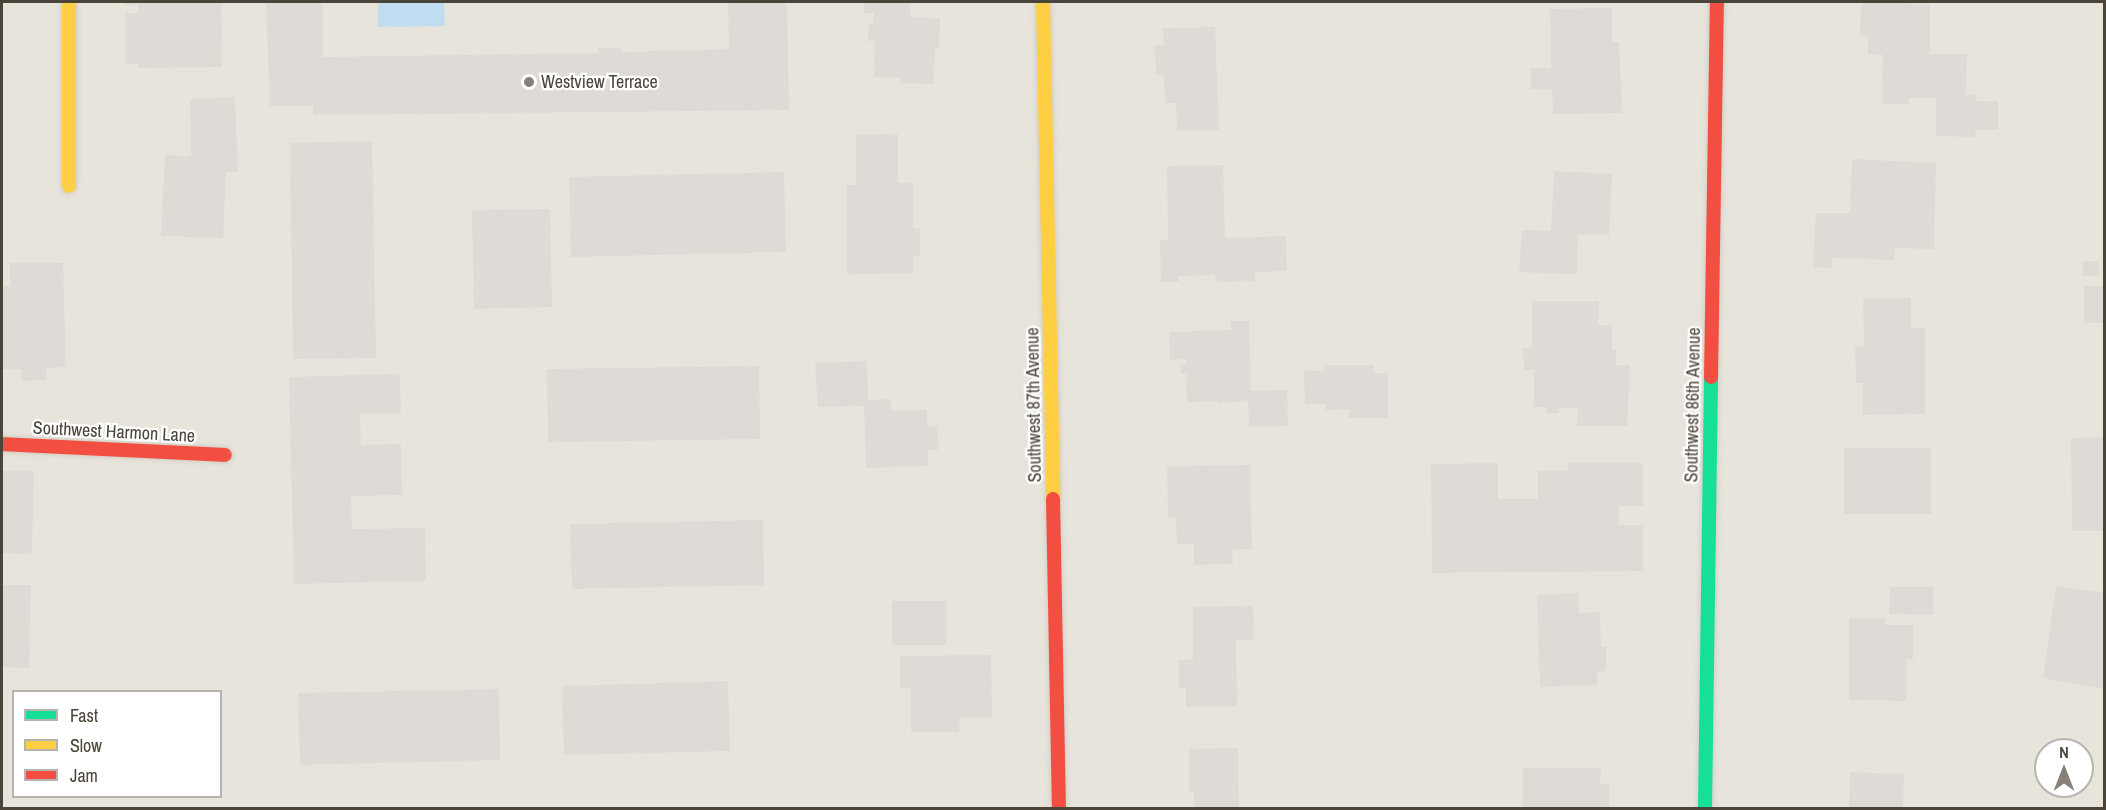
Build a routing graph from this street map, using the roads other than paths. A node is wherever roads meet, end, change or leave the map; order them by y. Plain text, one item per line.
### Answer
1 (69, 2) edge
2 (1043, 2) edge
3 (1716, 2) edge
4 (69, 186) dead end
5 (2, 444) edge
6 (225, 455) dead end
7 (1059, 808) edge
8 (1705, 808) edge

1 - 4 street
2 - 7 street, Southwest 87th Avenue
3 - 8 street, Southwest 86th Avenue
5 - 6 street, Southwest Harmon Lane

